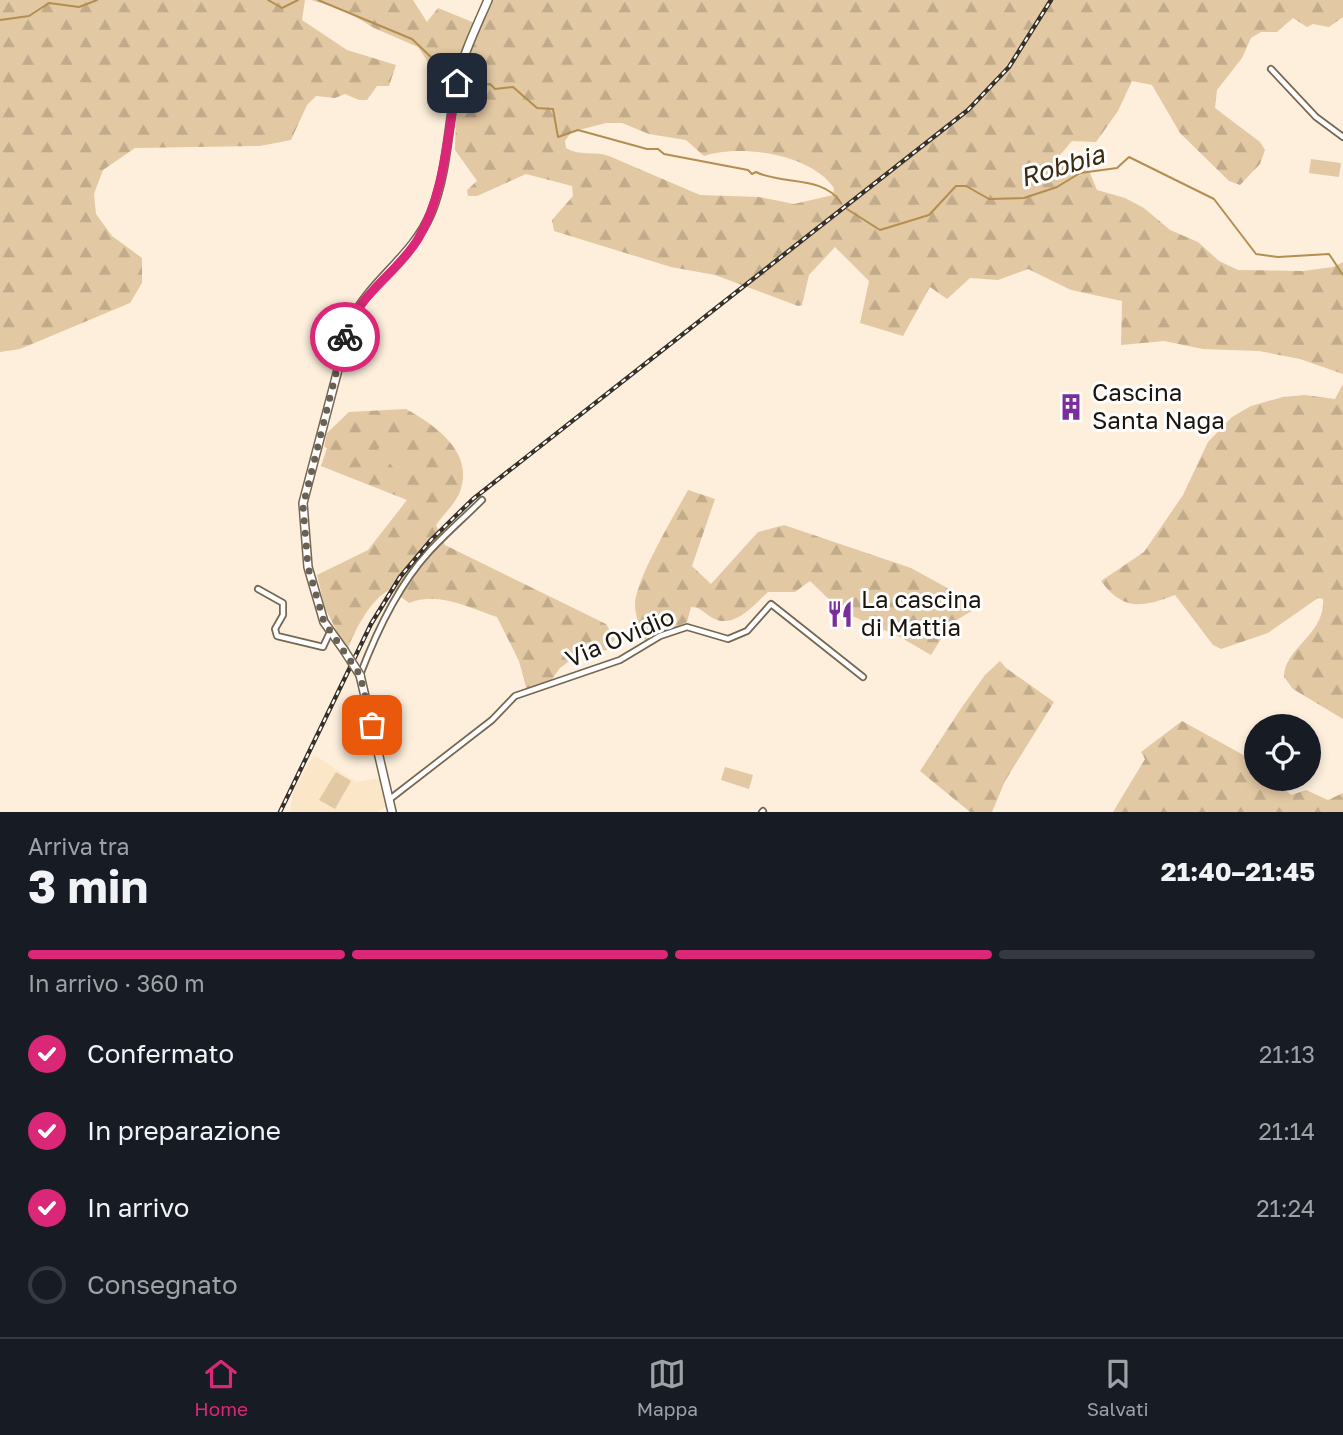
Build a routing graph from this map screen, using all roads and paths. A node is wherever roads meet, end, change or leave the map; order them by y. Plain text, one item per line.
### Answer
1 (488, 0) edge
2 (1271, 69) dead end
3 (1343, 137) edge
4 (481, 500) dead end
5 (258, 589) dead end
6 (331, 631) junction
7 (360, 675) junction
8 (863, 677) dead end
9 (389, 800) junction
10 (392, 812) edge

1 - 6 street
2 - 3 street
4 - 7 street
5 - 6 street
6 - 7 street, bridge
7 - 9 street
8 - 9 street, Via Ovidio
9 - 10 street

